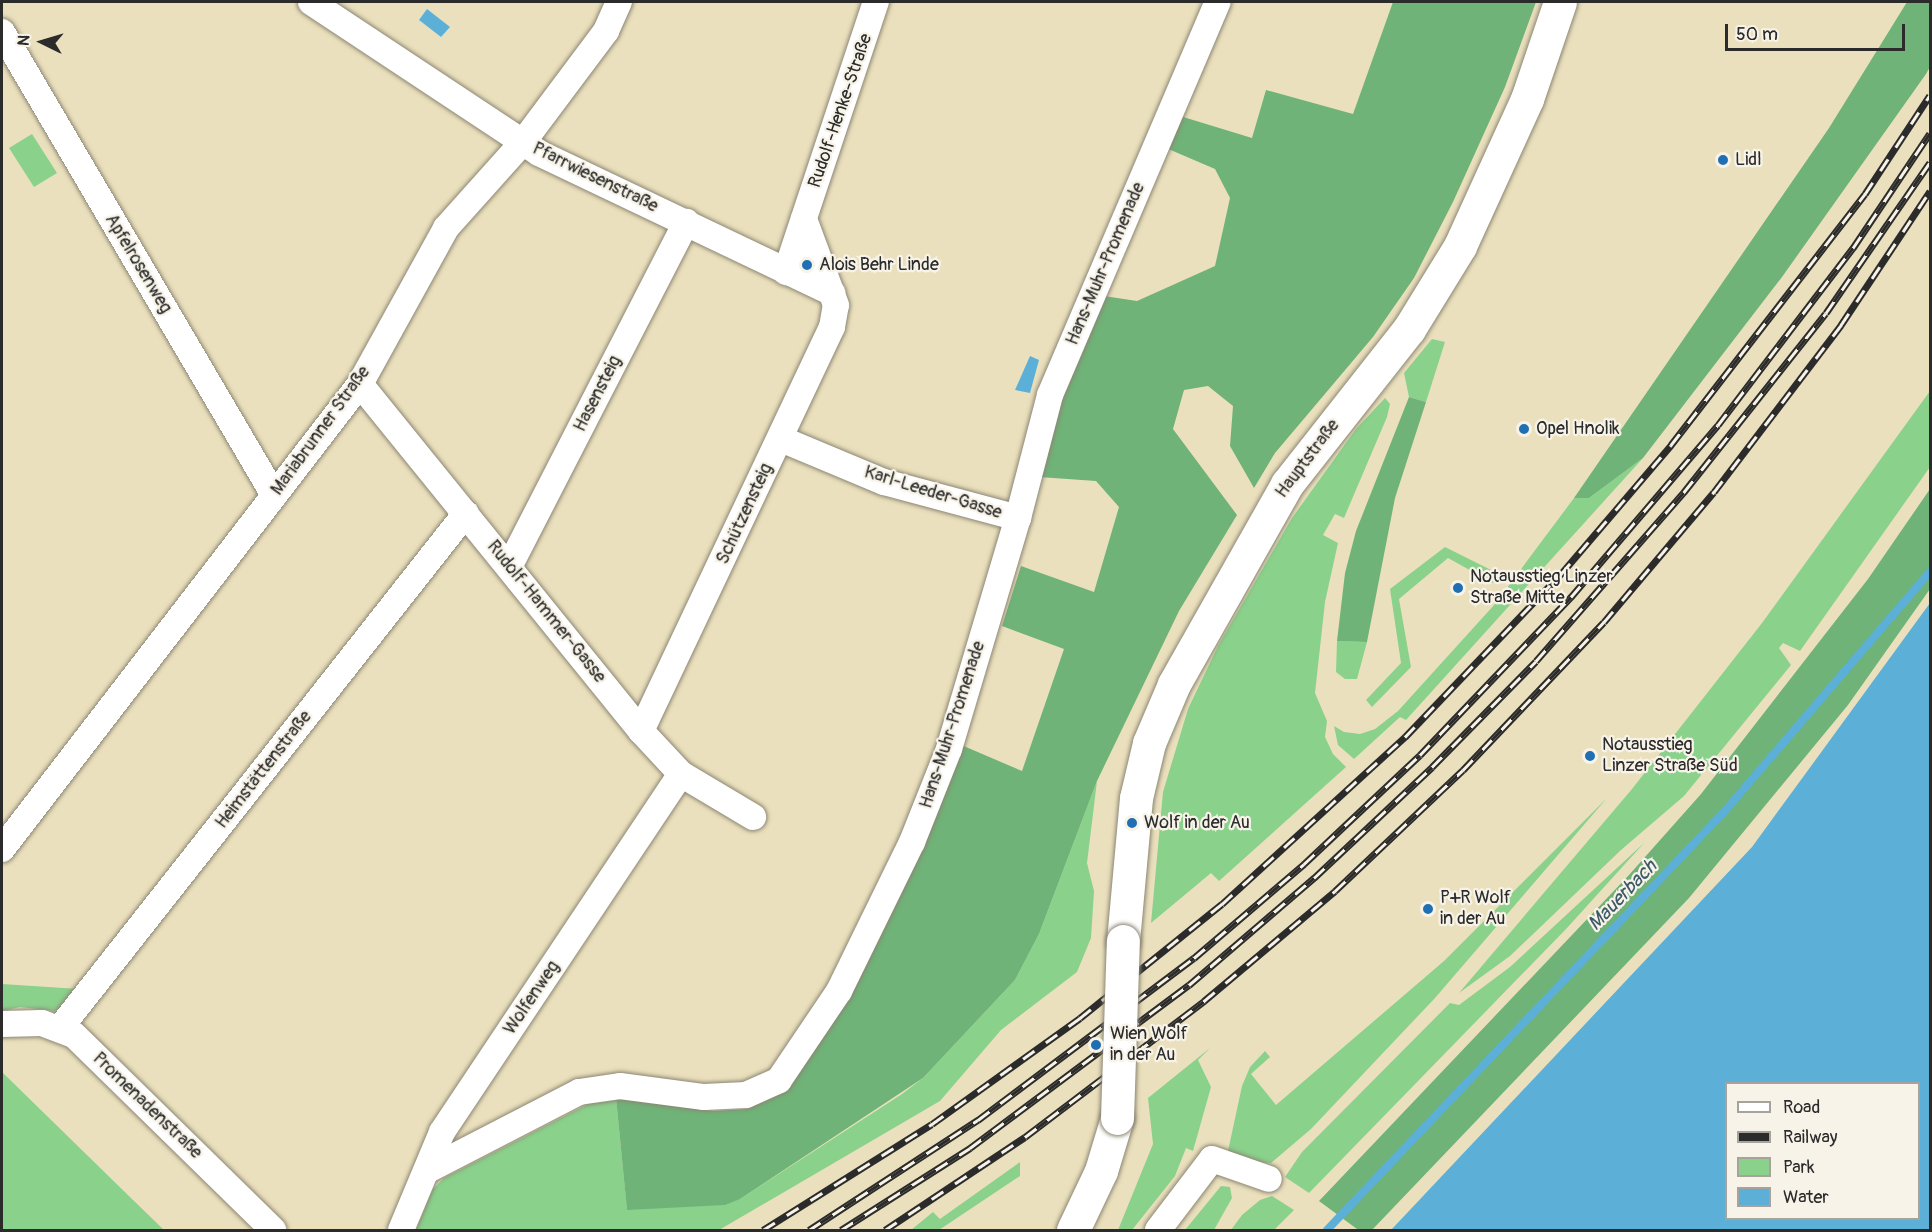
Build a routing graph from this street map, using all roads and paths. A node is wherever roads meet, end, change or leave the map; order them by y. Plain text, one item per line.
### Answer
1 (311, 2) edge
2 (619, 2) edge
3 (876, 2) edge
4 (1218, 2) edge
5 (1560, 2) edge
6 (2, 32) edge
7 (523, 142) junction
8 (804, 219) junction
9 (686, 222) junction
10 (786, 272) junction
11 (832, 293) junction
12 (360, 384) junction
13 (781, 439) junction
14 (274, 495) junction
15 (466, 513) junction
16 (1018, 518) junction
17 (510, 565) junction
18 (641, 731) junction
19 (681, 774) junction
20 (753, 817) dead end
21 (2, 849) edge
22 (2, 1024) edge
23 (61, 1028) junction
24 (428, 1170) junction
25 (1269, 1179) dead end
26 (273, 1230) edge
27 (401, 1230) edge
28 (1073, 1230) edge
29 (1158, 1230) edge

1 - 7 street, Pfarrwiesenstraße
2 - 7 street, Mariabrunner Straße
3 - 8 street, Rudolf-Henke-Straße
4 - 16 street, Hans-Muhr-Promenade
5 - 28 main road, Hauptstraße, bridge
6 - 14 street, Apfelrosenweg
7 - 9 street, Pfarrwiesenstraße
7 - 12 street, Mariabrunner Straße
8 - 10 street, Rudolf-Henke-Straße
8 - 11 street
9 - 10 street, Pfarrwiesenstraße
9 - 17 street, Hasensteig
10 - 11 street, Pfarrwiesenstraße
11 - 13 street, Schützensteig
12 - 14 street, Mariabrunner Straße
12 - 15 street, Rudolf-Hammer-Gasse
13 - 16 street, Karl-Leeder-Gasse
13 - 18 street, Schützensteig
14 - 21 street, Mariabrunner Straße
15 - 17 street, Rudolf-Hammer-Gasse
15 - 23 street, Heimstättenstraße
16 - 24 street, Hans-Muhr-Promenade
17 - 18 street, Rudolf-Hammer-Gasse
18 - 19 street, Rudolf-Hammer-Gasse
19 - 20 street, Rudolf-Hammer-Gasse
19 - 24 street, Wolfenweg
22 - 23 street
23 - 26 street, Promenadenstraße
24 - 27 street, Wolfenweg
25 - 29 street

